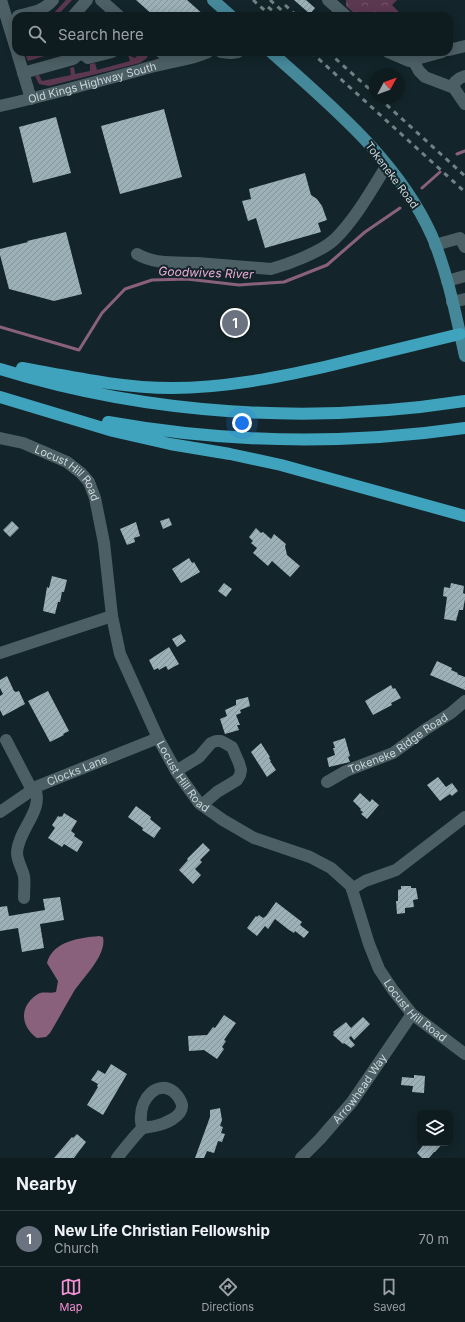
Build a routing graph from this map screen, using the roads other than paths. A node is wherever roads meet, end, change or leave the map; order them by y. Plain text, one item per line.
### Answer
1 (1, 0) edge
2 (53, 0) edge
3 (101, 0) edge
4 (213, 0) edge
5 (328, 0) edge
6 (83, 2) edge
7 (34, 12) edge
8 (76, 12) edge
9 (114, 12) edge
10 (224, 12) edge
11 (342, 12) edge
12 (12, 14) edge
13 (465, 46) edge
14 (453, 49) edge
15 (18, 56) edge
16 (77, 56) edge
17 (86, 56) edge
18 (96, 56) edge
19 (166, 56) edge
20 (198, 56) edge
21 (275, 56) edge
22 (400, 56) edge
23 (426, 56) edge
24 (411, 60) junction
25 (172, 61) junction
26 (23, 73) junction
27 (465, 76) edge
28 (454, 88) junction
29 (31, 99) junction
30 (465, 104) edge
31 (0, 106) edge
32 (387, 166) junction
33 (435, 245) junction
34 (465, 247) edge
35 (137, 254) dead end
36 (465, 276) edge
37 (447, 281) junction
38 (465, 299) edge
39 (452, 302) junction
40 (460, 334) junction
41 (465, 356) edge
42 (0, 364) edge
43 (0, 369) edge
44 (0, 397) edge
45 (462, 401) edge
46 (465, 428) edge
47 (0, 438) edge
48 (465, 516) edge
49 (112, 616) junction
50 (0, 653) edge
51 (465, 701) edge
52 (158, 738) junction
53 (6, 740) dead end
54 (176, 771) junction
55 (327, 782) dead end
56 (34, 789) junction
57 (202, 805) junction
58 (0, 812) edge
59 (465, 817) edge
60 (352, 889) junction
61 (24, 898) dead end
62 (412, 1014) junction
63 (465, 1054) edge
64 (142, 1128) dead end
65 (117, 1158) edge
66 (301, 1158) edge

1 - 12 street
2 - 7 street
3 - 9 street
4 - 10 main road
5 - 11 street
6 - 8 street
13 - 14 street
15 - 26 street
16 - 26 street
17 - 18 street
19 - 25 street
20 - 25 street, Old Kings Highway South
21 - 32 main road, Tokeneke Road
22 - 24 street
23 - 24 street
24 - 28 street
25 - 29 street, Old Kings Highway South
26 - 29 street
27 - 28 street
28 - 30 street
29 - 31 street, Old Kings Highway South
32 - 33 main road, Tokeneke Road
32 - 35 street
33 - 34 street
33 - 37 main road, Tokeneke Road
36 - 37 street
37 - 39 main road, Tokeneke Road
38 - 39 street
39 - 40 main road, Tokeneke Road
40 - 41 main road, Tokeneke Road
40 - 42 highway
43 - 45 highway
44 - 46 highway
44 - 48 highway
47 - 49 street, Locust Hill Road
49 - 50 street
49 - 52 street, Locust Hill Road
51 - 55 street, Tokeneke Ridge Road
52 - 54 street, Locust Hill Road
52 - 56 street, Clocks Lane
53 - 56 street
54 - 57 street, Locust Hill Road
54 - 57 street
56 - 58 street, Clocks Lane
56 - 61 street
57 - 60 street, Locust Hill Road
59 - 60 street
60 - 62 street, Locust Hill Road
62 - 63 street, Locust Hill Road
62 - 66 street, Arrowhead Way
64 - 65 street

